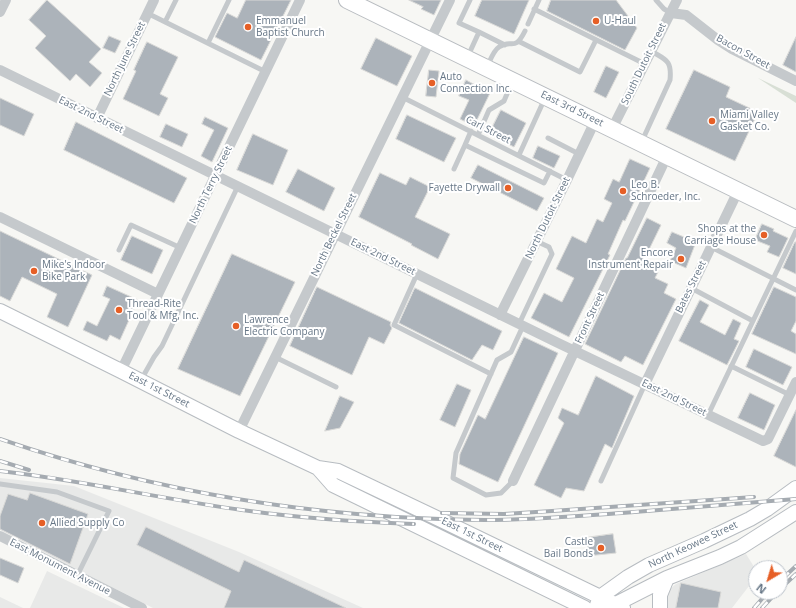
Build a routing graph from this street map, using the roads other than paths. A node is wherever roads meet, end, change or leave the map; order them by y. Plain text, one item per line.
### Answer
1 (6, 0) edge
2 (154, 0) edge
3 (176, 0) edge
4 (229, 0) edge
5 (300, 0) edge
6 (347, 0) edge
7 (450, 0) edge
8 (470, 0) edge
9 (539, 0) edge
10 (656, 0) edge
11 (677, 0) edge
12 (534, 9) junction
13 (0, 12) edge
14 (147, 13) junction
15 (671, 13) junction
16 (165, 22) junction
17 (528, 24) dead end
18 (525, 31) dead end
19 (479, 32) junction
20 (430, 40) junction
21 (596, 40) junction
22 (520, 42) junction
23 (208, 44) junction
24 (505, 45) junction
25 (651, 51) junction
26 (467, 58) junction
27 (644, 64) junction
28 (486, 68) junction
29 (0, 70) edge
30 (266, 72) junction
31 (513, 81) junction
32 (796, 81) edge
33 (402, 96) junction
34 (545, 97) junction
35 (97, 118) junction
36 (595, 121) junction
37 (612, 129) junction
38 (471, 131) junction
39 (478, 135) junction
40 (548, 138) dead end
41 (641, 143) junction
42 (465, 145) junction
43 (579, 154) junction
44 (519, 155) junction
45 (667, 156) junction
46 (454, 169) dead end
47 (550, 171) junction
48 (216, 175) junction
49 (567, 180) junction
50 (238, 186) junction
51 (738, 191) junction
52 (0, 217) edge
53 (796, 219) edge
54 (796, 232) edge
55 (335, 233) junction
56 (536, 241) junction
57 (711, 247) junction
58 (181, 248) junction
59 (119, 250) dead end
60 (417, 274) junction
61 (773, 279) junction
62 (691, 288) junction
63 (796, 290) edge
64 (158, 294) junction
65 (0, 312) edge
66 (500, 314) junction
67 (753, 321) junction
68 (521, 325) junction
69 (574, 350) junction
70 (275, 358) junction
71 (732, 366) junction
72 (121, 371) junction
73 (491, 374) junction
74 (141, 381) junction
75 (796, 382) edge
76 (645, 384) junction
77 (336, 387) dead end
78 (790, 395) junction
79 (708, 415) junction
80 (239, 431) junction
81 (318, 468) junction
82 (513, 481) joint
83 (601, 481) dead end
84 (0, 484) edge
85 (796, 488) edge
86 (796, 512) edge
87 (0, 536) edge
88 (77, 576) junction
89 (667, 578) junction
90 (544, 588) junction
91 (609, 605) edge
92 (142, 608) edge
93 (561, 608) edge
94 (585, 608) edge
95 (660, 608) edge

1 - 13 street
2 - 14 street, North June Street
3 - 16 lane
4 - 23 lane
5 - 30 street, North Terry Street
6 - 20 main road, East 3rd Street
7 - 20 street, North Beckel Street
8 - 19 lane
9 - 12 lane
10 - 15 lane
11 - 15 street, South Dutoit Street
12 - 17 lane
12 - 21 lane
14 - 16 lane
14 - 35 street, North June Street
15 - 25 street, South Dutoit Street
15 - 32 street, Bacon Street
16 - 23 lane
18 - 22 lane
19 - 24 lane
19 - 26 lane
20 - 26 main road, East 3rd Street
20 - 33 street, North Beckel Street
21 - 22 lane
21 - 27 lane
22 - 24 lane
23 - 30 lane
24 - 28 lane
25 - 27 street, South Dutoit Street
25 - 41 lane
26 - 28 main road, East 3rd Street
27 - 37 street, South Dutoit Street
28 - 31 main road, East 3rd Street
29 - 35 street, East 2nd Street
30 - 48 street, North Terry Street
31 - 34 main road, East 3rd Street
31 - 39 lane
33 - 38 lane, Carl Street
33 - 55 street, North Beckel Street
34 - 36 main road, East 3rd Street
34 - 44 lane
35 - 48 street, East 2nd Street
36 - 37 main road, East 3rd Street
36 - 43 street, North Dutoit Street
37 - 41 main road, East 3rd Street
38 - 39 lane, Carl Street
38 - 42 lane
39 - 44 lane, Carl Street
40 - 43 lane
41 - 45 main road, East 3rd Street
42 - 46 lane
42 - 47 lane
43 - 49 street, North Dutoit Street
44 - 47 lane, Carl Street
45 - 51 main road, East 3rd Street
45 - 69 street, Front Street
47 - 49 lane, Carl Street
48 - 50 street, East 2nd Street
48 - 58 street, North Terry Street
49 - 56 street, North Dutoit Street
50 - 55 street, East 2nd Street
50 - 74 lane
51 - 53 main road, East 3rd Street
51 - 57 street, Bates Street
52 - 64 street
54 - 61 lane
55 - 60 street, East 2nd Street
55 - 70 street, North Beckel Street
56 - 66 street, North Dutoit Street
56 - 68 lane
57 - 61 lane
57 - 62 street, Bates Street
58 - 59 lane
58 - 64 street, North Terry Street
60 - 66 street, East 2nd Street
60 - 73 lane
61 - 63 lane
61 - 67 lane
62 - 67 lane
62 - 76 street, Bates Street
64 - 72 street, North Terry Street
65 - 72 main road, East 1st Street
66 - 68 street, East 2nd Street
67 - 71 lane
68 - 69 street, East 2nd Street
68 - 73 lane
69 - 76 street, East 2nd Street
69 - 82 street, Front Street
70 - 77 lane
70 - 80 street, North Beckel Street
71 - 78 lane
71 - 79 lane
72 - 74 main road, East 1st Street
73 - 82 lane
74 - 80 main road, East 1st Street
75 - 78 street
76 - 79 street, East 2nd Street
76 - 83 lane
78 - 79 street, East 2nd Street
80 - 81 main road, East 1st Street
81 - 90 main road, East 1st Street
81 - 91 main road, East 1st Street
84 - 88 lane
85 - 91 main road, North Keowee Street
86 - 89 main road, North Keowee Street
87 - 88 street, East Monument Avenue
88 - 92 street, East Monument Avenue
89 - 91 main road, North Keowee Street
89 - 95 main road
90 - 93 main road
90 - 94 main road, East 1st Street

